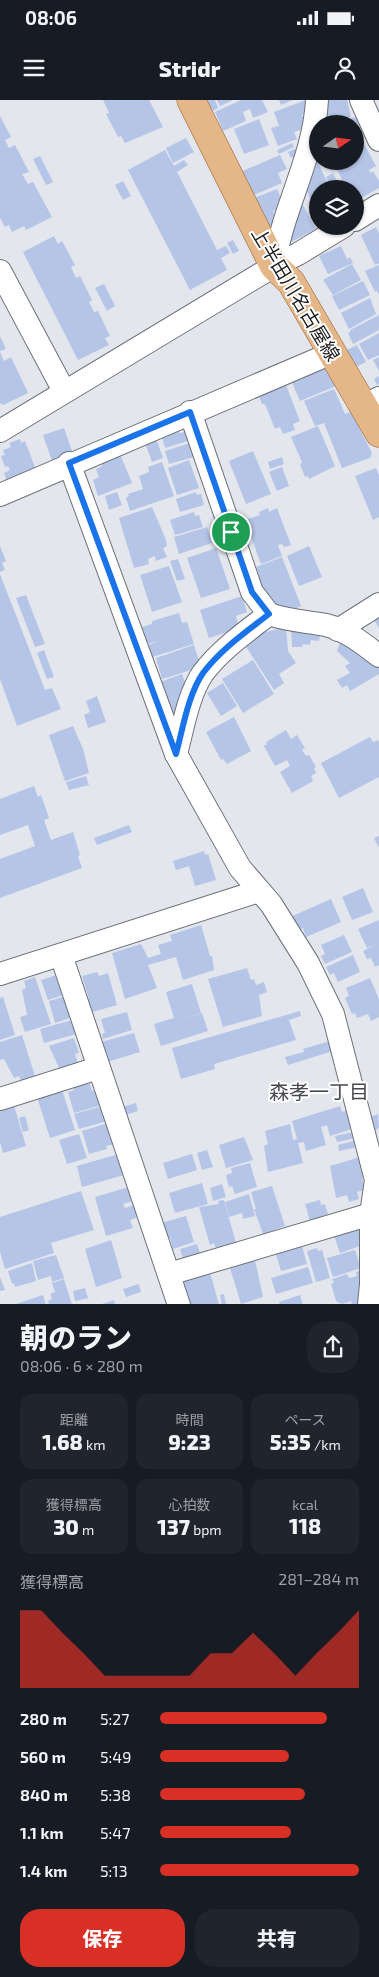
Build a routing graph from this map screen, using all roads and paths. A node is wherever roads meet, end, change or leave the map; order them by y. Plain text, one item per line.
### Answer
1 (191, 100) edge
2 (317, 100) edge
3 (361, 100) edge
4 (379, 140) edge
5 (379, 205) edge
6 (364, 214) edge
7 (329, 235) edge
8 (274, 266) junction
9 (0, 271) edge
10 (332, 353) junction
11 (64, 391) junction
12 (371, 402) edge
13 (190, 412) junction
14 (0, 431) edge
15 (379, 433) edge
16 (69, 463) junction
17 (0, 495) edge
18 (379, 604) edge
19 (269, 614) junction
20 (338, 630) junction
21 (379, 656) edge
22 (176, 754) junction
23 (259, 891) junction
24 (61, 955) junction
25 (0, 974) edge
26 (98, 1068) junction
27 (0, 1099) edge
28 (377, 1179) edge
29 (371, 1214) junction
30 (169, 1274) junction
31 (179, 1304) edge
32 (369, 1304) edge

1 - 8 main road, 上半田川名古屋線
2 - 8 street
3 - 4 street
5 - 6 street
7 - 8 street
8 - 10 main road, 上半田川名古屋線
8 - 11 street
9 - 11 street
10 - 12 main road, 上半田川名古屋線
10 - 13 street
11 - 14 street
12 - 15 main road, 上半田川名古屋線
13 - 16 street
13 - 19 street
16 - 17 street
16 - 22 street
18 - 20 street
19 - 20 street
19 - 22 street
20 - 21 street
22 - 23 street
23 - 24 street
23 - 28 street
24 - 25 street
24 - 26 street
26 - 27 street
26 - 30 street
28 - 29 street
29 - 30 street
29 - 32 street
30 - 31 street

